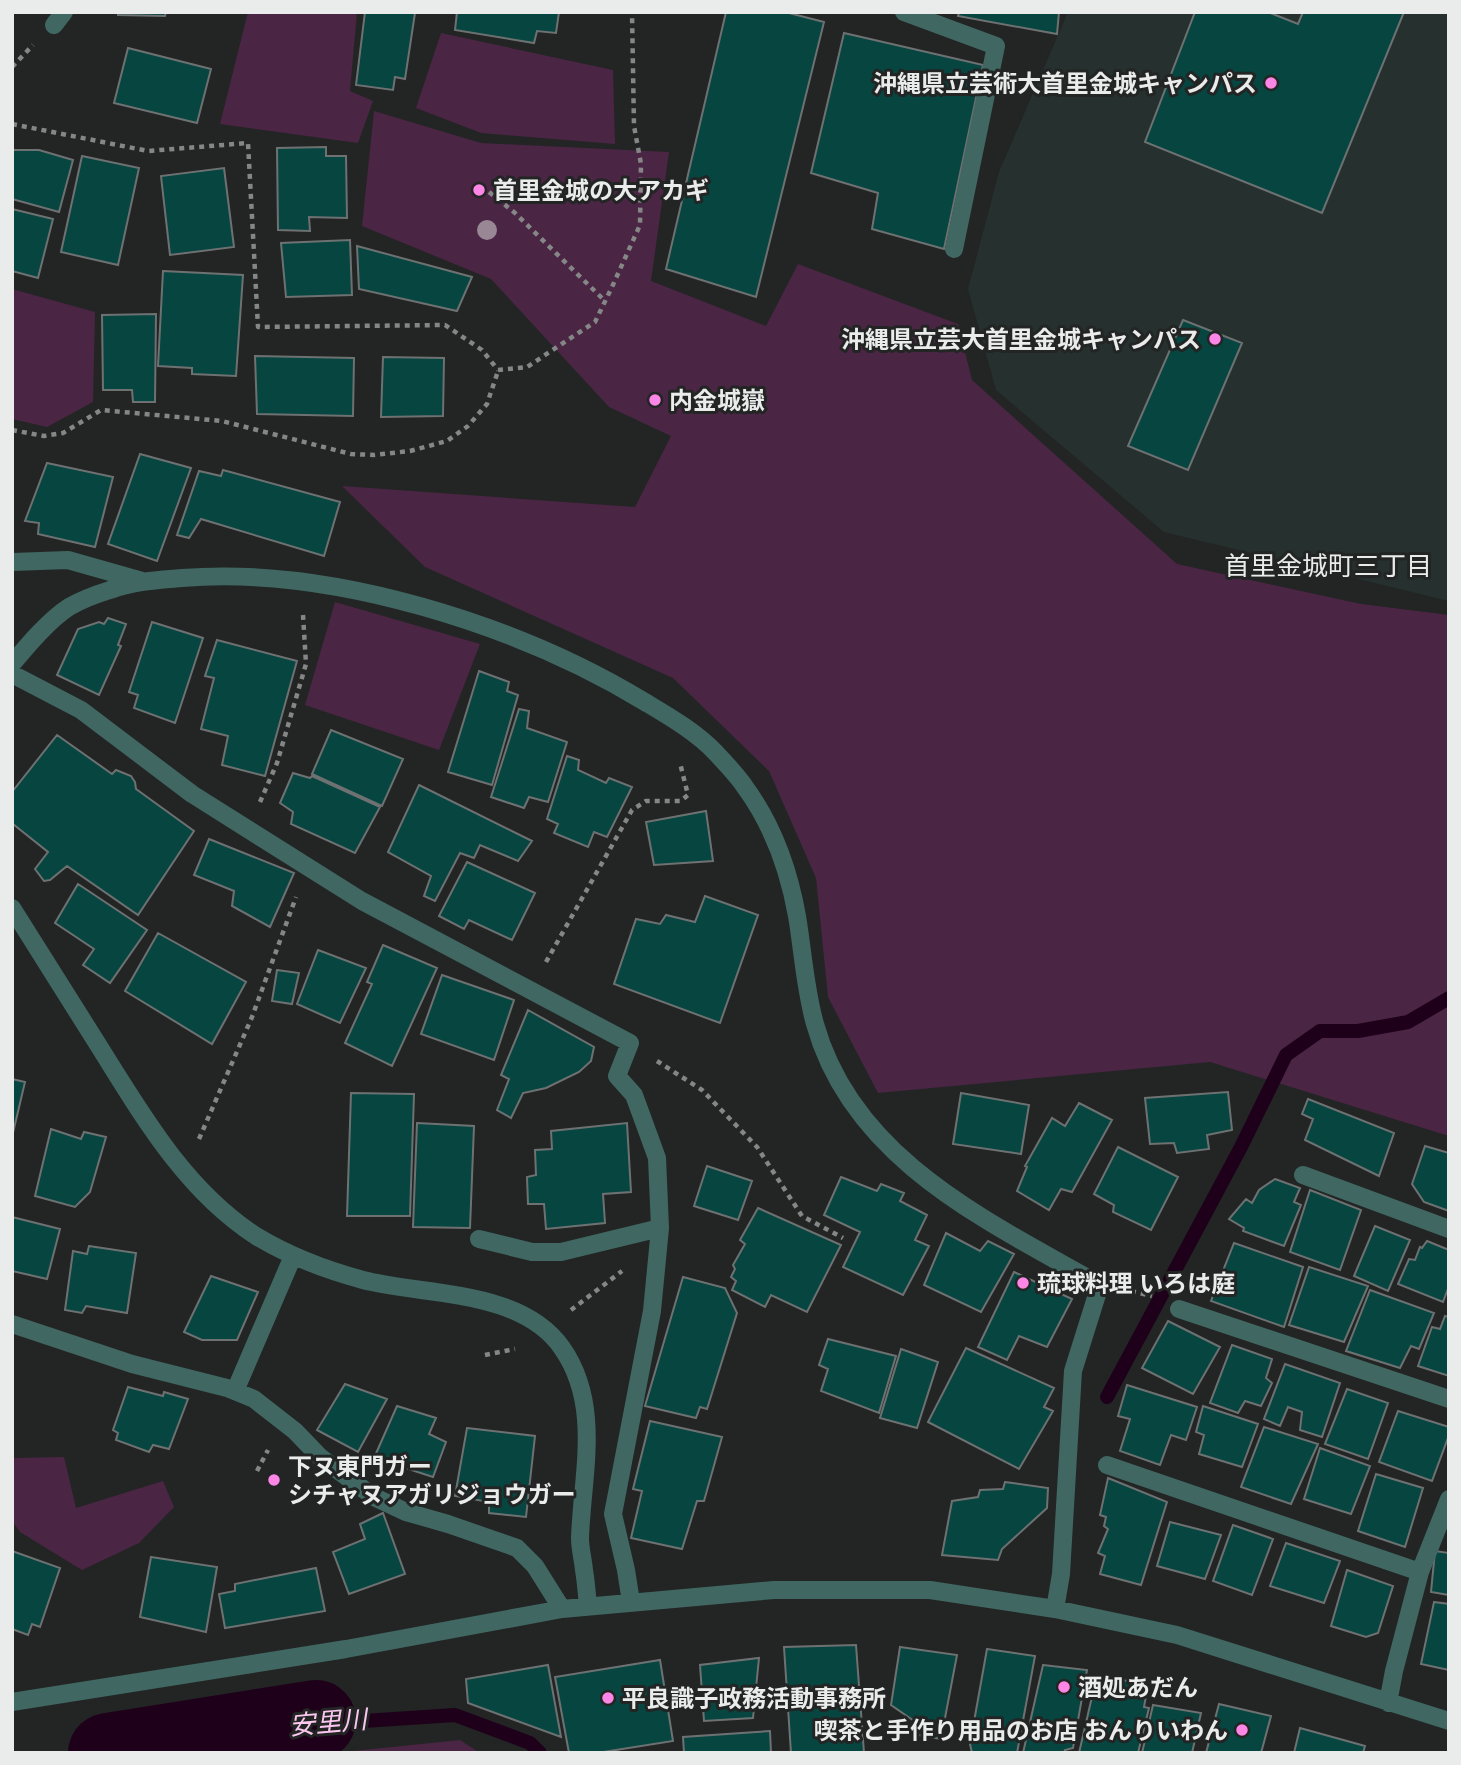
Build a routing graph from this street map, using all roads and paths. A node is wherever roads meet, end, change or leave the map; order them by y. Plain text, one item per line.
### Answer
1 (632, 12) edge
2 (904, 12) edge
3 (12, 124) edge
4 (488, 192) dead end
5 (954, 249) dead end
6 (605, 301) junction
7 (498, 370) junction
8 (12, 430) edge
9 (12, 562) edge
10 (143, 582) junction
11 (301, 583) junction
12 (12, 664) edge
13 (12, 674) edge
14 (679, 722) junction
15 (248, 829) junction
16 (307, 867) junction
17 (12, 908) edge
18 (530, 991) junction
19 (630, 1043) junction
20 (184, 1172) junction
21 (1303, 1175) dead end
22 (660, 1228) junction
23 (1449, 1229) edge
24 (843, 1238) dead end
25 (479, 1239) dead end
26 (293, 1256) junction
27 (1179, 1308) dead end
28 (12, 1324) edge
29 (235, 1391) junction
30 (1449, 1399) edge
31 (1107, 1465) dead end
32 (1449, 1499) edge
33 (1420, 1572) junction
34 (631, 1602) junction
35 (588, 1606) junction
36 (562, 1609) junction
37 (1055, 1609) junction
38 (12, 1702) edge
39 (1388, 1703) junction
40 (1449, 1721) edge

1 - 6 path
2 - 5 street
3 - 7 path
4 - 6 path
6 - 7 path
7 - 8 path
9 - 10 street
10 - 11 street
10 - 12 street
11 - 14 street
11 - 15 path
13 - 15 street
14 - 18 path
14 - 37 street
15 - 16 street
16 - 18 street
16 - 20 path
17 - 20 street
18 - 19 street
19 - 22 street
19 - 24 path
20 - 26 street
21 - 23 street
22 - 25 street
22 - 34 street
26 - 29 street
26 - 35 street
27 - 30 street
28 - 29 street
29 - 36 street
31 - 33 street
32 - 33 street
33 - 39 street
34 - 35 street
34 - 37 street
35 - 36 street
36 - 38 street
37 - 39 street
39 - 40 street

